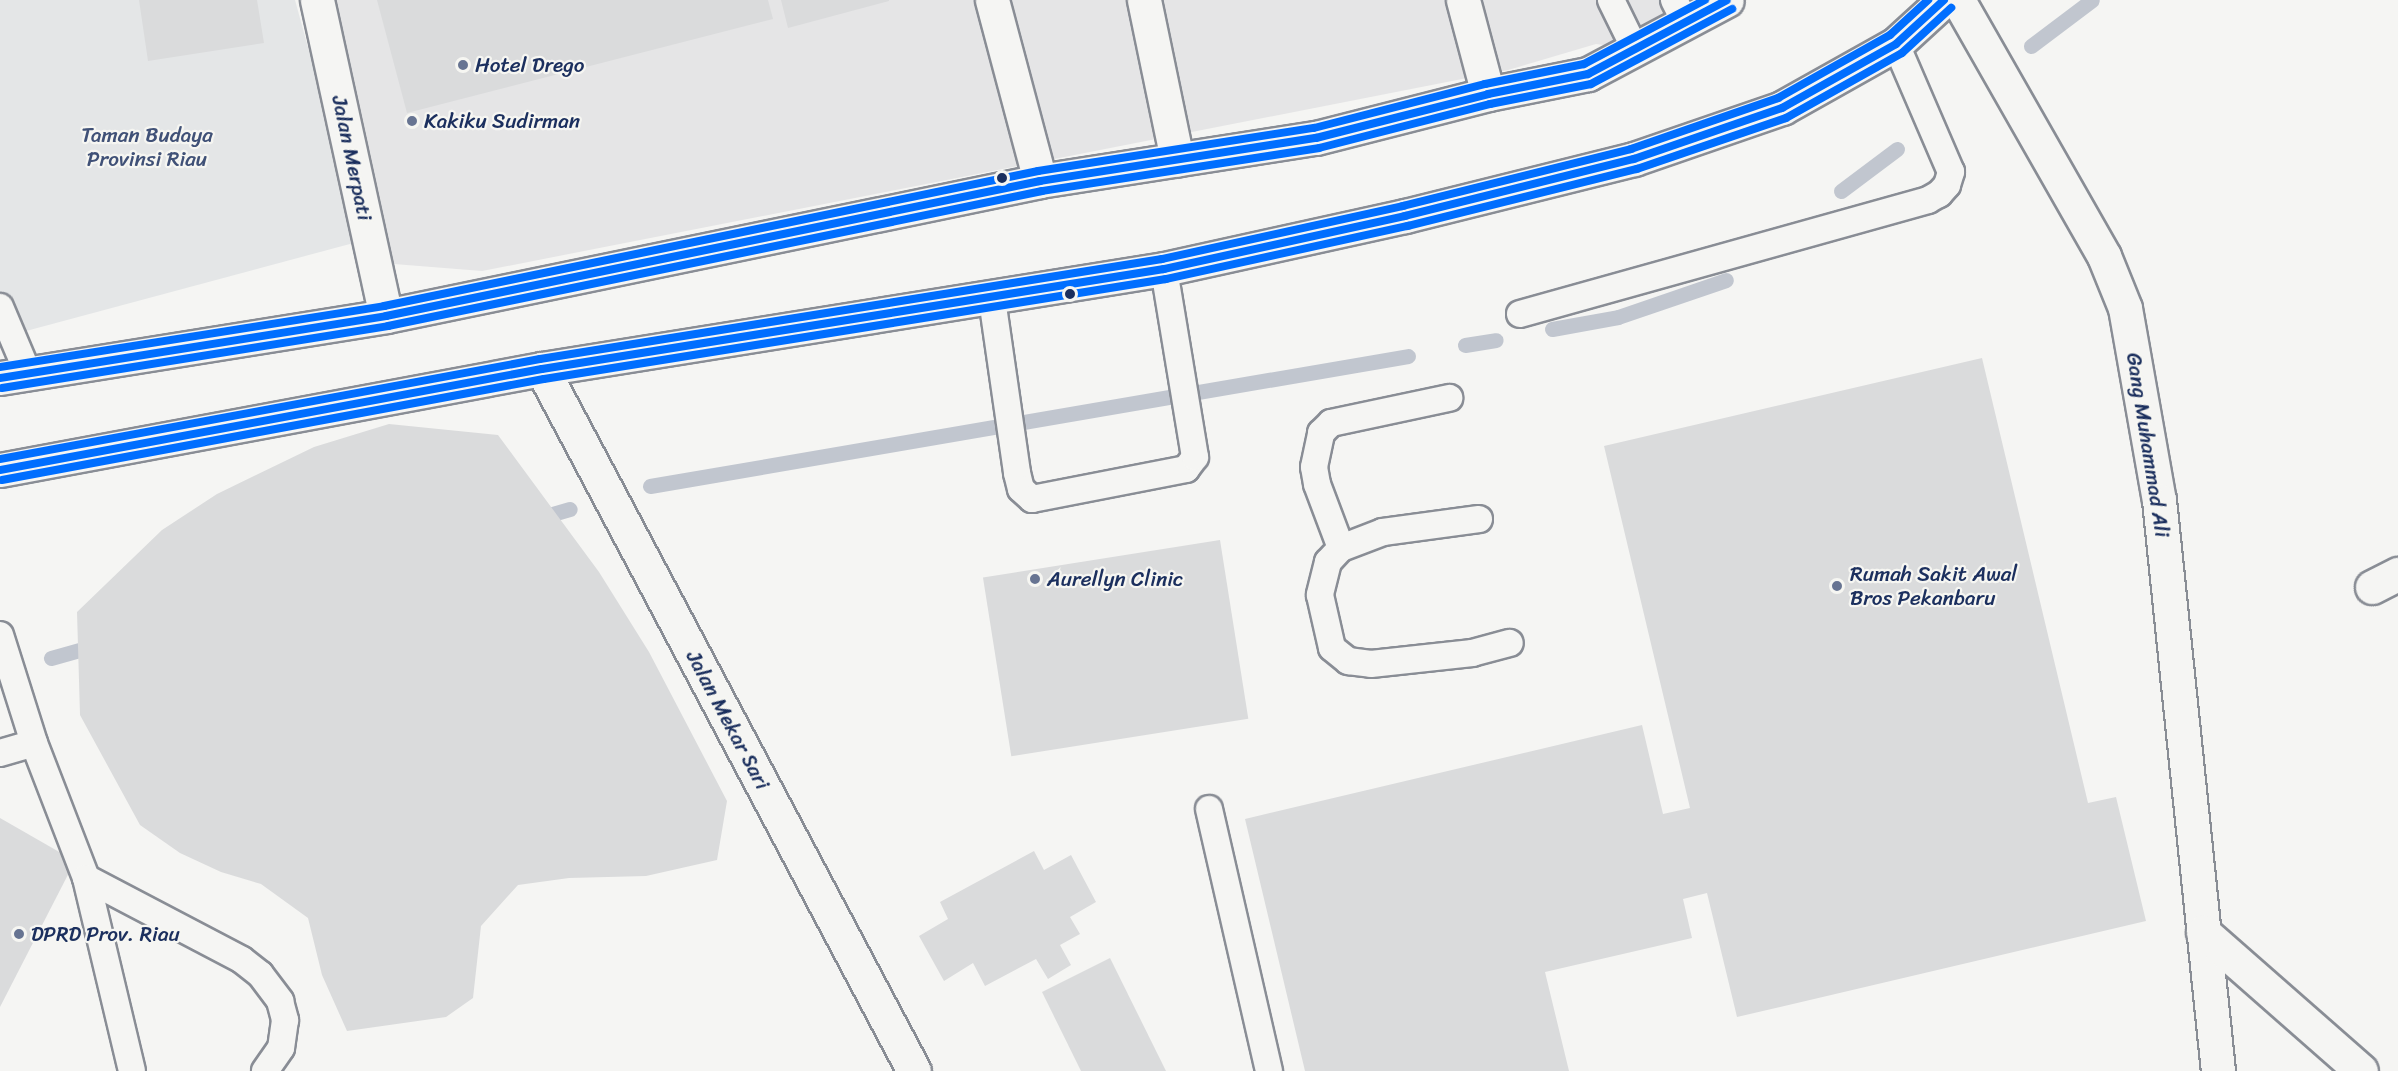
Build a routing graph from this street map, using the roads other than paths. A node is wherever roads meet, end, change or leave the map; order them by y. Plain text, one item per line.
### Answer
1 (317, 0) edge
2 (992, 0) edge
3 (1144, 0) edge
4 (1463, 0) edge
5 (1611, 0) edge
6 (1727, 0) edge
7 (1944, 0) edge
8 (1958, 0) edge
9 (1679, 11) edge
10 (1896, 44) junction
11 (1635, 49) junction
12 (1488, 94) junction
13 (1177, 159) junction
14 (1040, 182) junction
15 (1164, 269) junction
16 (992, 300) junction
17 (0, 308) edge
18 (1520, 314) dead end
19 (386, 316) junction
20 (542, 369) junction
21 (13, 374) edge
22 (1449, 398) dead end
23 (0, 470) edge
24 (1479, 519) dead end
25 (1341, 548) junction
26 (0, 635) edge
27 (1510, 643) dead end
28 (34, 743) junction
29 (0, 753) edge
30 (1209, 809) dead end
31 (86, 878) junction
32 (2203, 932) junction
33 (132, 1071) edge
34 (265, 1071) edge
35 (914, 1071) edge
36 (1269, 1071) edge
37 (2218, 1071) edge
38 (2361, 1071) edge

1 - 19 main road, Jalan Merpati
2 - 14 main road
3 - 13 main road
4 - 12 main road
5 - 11 lane
6 - 9 main road
7 - 10 main road
8 - 32 main road, Gang Muhammad Ali
9 - 11 main road
10 - 15 main road
10 - 18 lane
11 - 12 main road
12 - 13 main road
13 - 14 main road
14 - 19 main road
15 - 16 main road
15 - 16 lane
16 - 20 main road
17 - 21 lane
19 - 21 main road
20 - 23 main road
20 - 35 main road, Jalan Mekar Sari
22 - 25 lane
24 - 25 lane
25 - 27 lane
26 - 28 lane
28 - 29 lane
28 - 31 lane
30 - 36 lane
31 - 33 lane
31 - 34 lane
32 - 37 main road, Gang Muhammad Ali
32 - 38 main road

